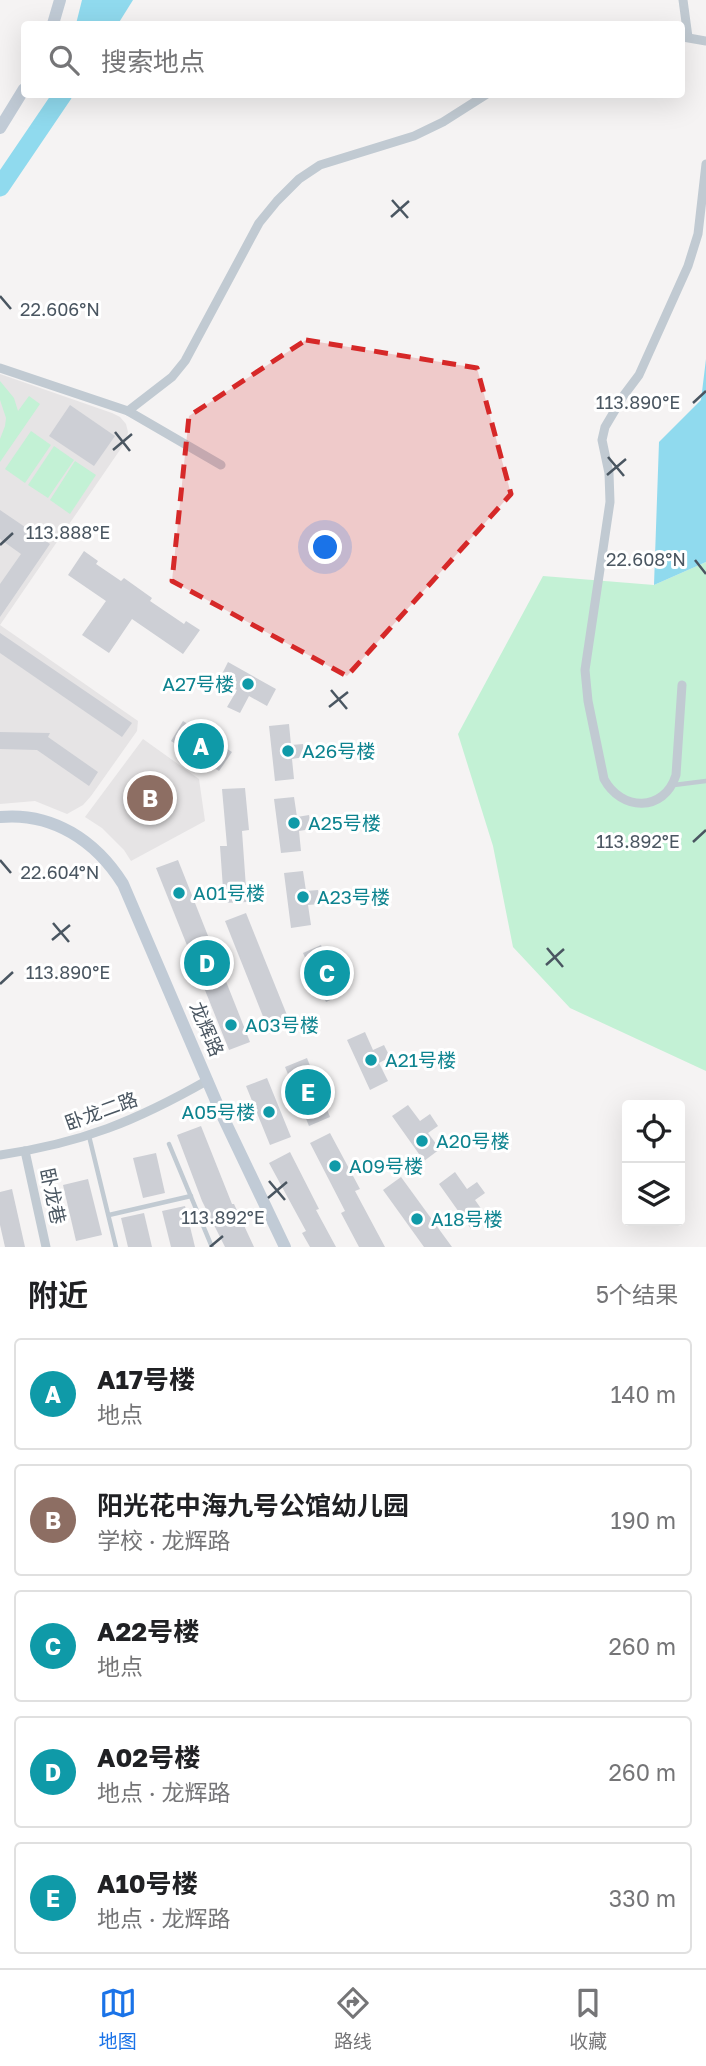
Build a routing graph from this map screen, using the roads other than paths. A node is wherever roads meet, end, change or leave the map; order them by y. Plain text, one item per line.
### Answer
1 (60, 0) edge
2 (683, 0) edge
3 (54, 21) edge
4 (684, 21) edge
5 (685, 37) edge
6 (706, 41) edge
7 (21, 94) edge
8 (481, 98) edge
9 (0, 128) edge
10 (706, 164) edge
11 (0, 369) edge
12 (128, 411) junction
13 (221, 465) dead end
14 (682, 685) dead end
15 (706, 781) edge
16 (673, 785) junction
17 (0, 817) edge
18 (208, 1080) junction
19 (89, 1136) junction
20 (169, 1144) dead end
21 (25, 1152) junction
22 (0, 1155) edge
23 (191, 1196) junction
24 (109, 1215) junction
25 (46, 1247) edge
26 (117, 1247) edge
27 (212, 1247) edge
28 (285, 1247) edge

1 - 3 street
2 - 4 street
5 - 6 street
7 - 9 street
8 - 12 street
10 - 16 street
11 - 12 street
12 - 13 street
14 - 16 street
15 - 16 lane
17 - 18 street, 龙辉路
18 - 19 street, 卧龙二路
18 - 28 street, 龙辉路
19 - 21 street, 卧龙二路
19 - 24 lane
20 - 23 lane
21 - 22 street, 卧龙二路
21 - 25 street, 卧龙巷
23 - 24 lane
23 - 27 lane
24 - 26 lane

